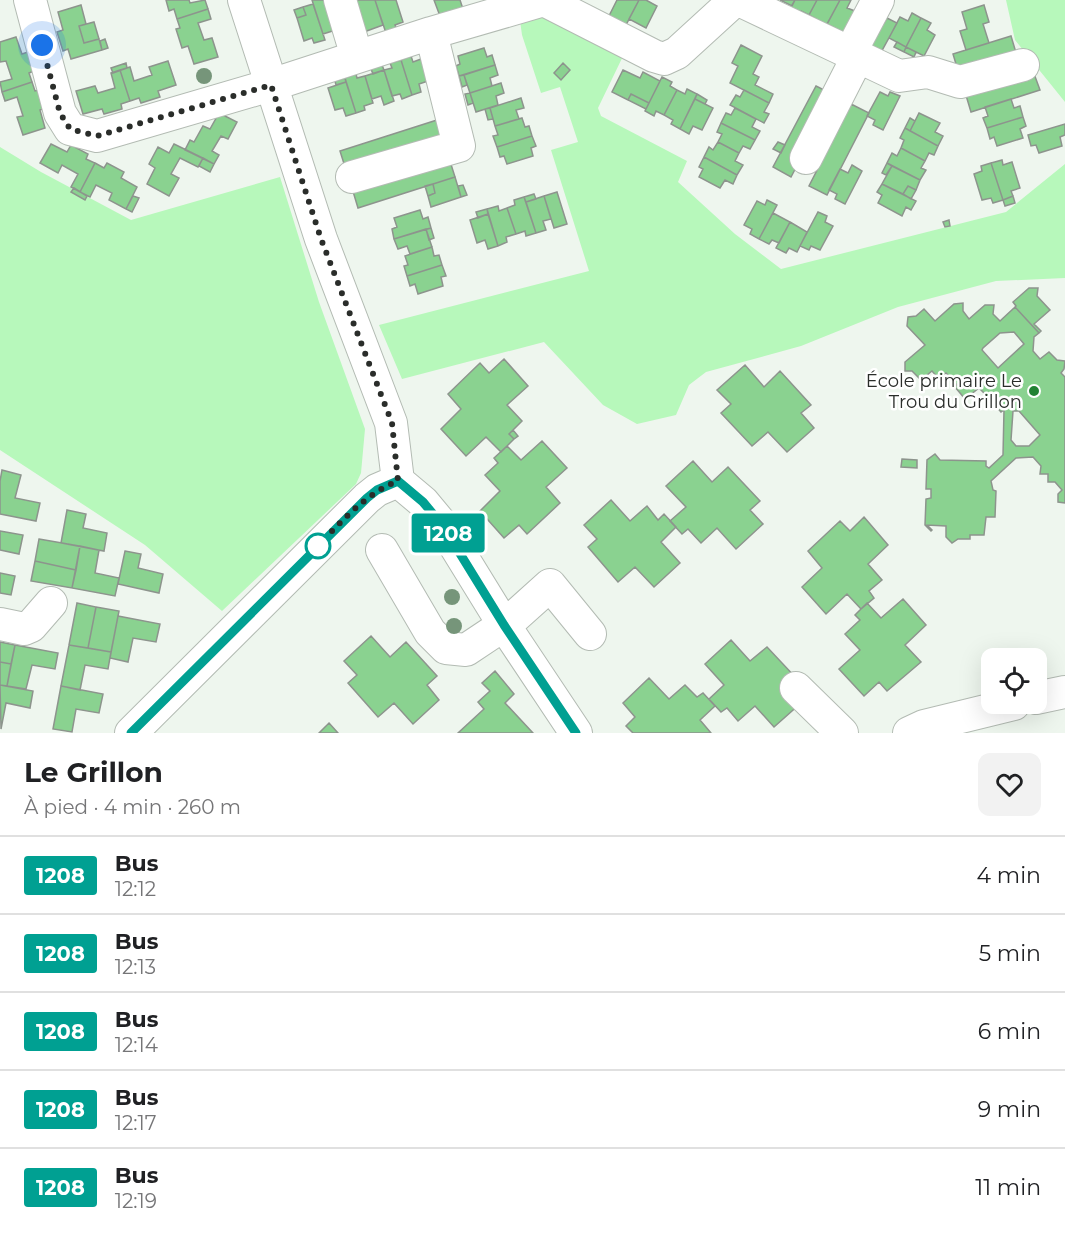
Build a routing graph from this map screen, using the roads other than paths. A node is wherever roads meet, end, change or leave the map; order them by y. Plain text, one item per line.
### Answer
1 (30, 0) edge
2 (244, 0) edge
3 (340, 0) edge
4 (735, 0) edge
5 (739, 0) edge
6 (878, 0) edge
7 (573, 7) edge
8 (431, 33) junction
9 (854, 55) junction
10 (357, 57) junction
11 (1023, 65) dead end
12 (271, 85) junction
13 (806, 158) dead end
14 (352, 177) dead end
15 (398, 481) junction
16 (382, 550) dead end
17 (51, 603) dead end
18 (0, 624) edge
19 (504, 625) junction
20 (590, 634) dead end
21 (796, 688) dead end
22 (1065, 692) edge
23 (1047, 696) edge
24 (981, 712) edge
25 (131, 733) edge
26 (576, 733) edge
27 (843, 733) edge
28 (909, 733) edge

1 - 12 street
2 - 12 street
3 - 10 street
4 - 7 street
5 - 9 street
6 - 9 street
7 - 8 street
8 - 10 street
8 - 14 street
9 - 11 street
9 - 13 street
10 - 12 street
12 - 15 street
15 - 19 street
15 - 25 street
16 - 19 street
17 - 18 street
19 - 20 street
19 - 26 street
21 - 27 street
22 - 23 street
24 - 28 street

